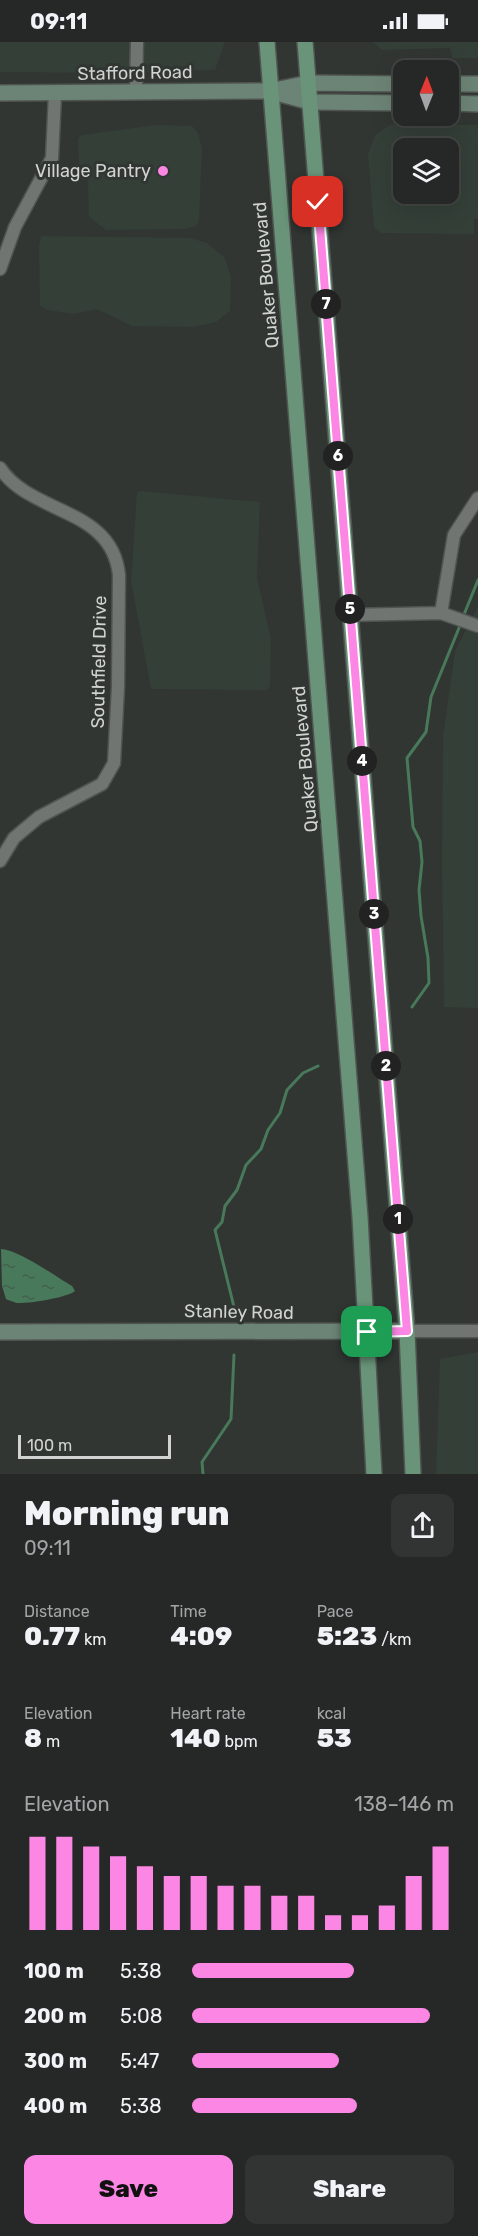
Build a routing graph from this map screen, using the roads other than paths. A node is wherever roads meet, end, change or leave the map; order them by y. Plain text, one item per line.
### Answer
1 (137, 42) edge
2 (267, 42) edge
3 (305, 42) edge
4 (308, 83) junction
5 (393, 84) edge
6 (459, 84) edge
7 (478, 84) edge
8 (270, 91) junction
9 (0, 93) edge
10 (136, 93) junction
11 (55, 94) junction
12 (310, 102) junction
13 (393, 103) edge
14 (459, 103) edge
15 (478, 104) edge
16 (0, 269) edge
17 (0, 468) edge
18 (478, 498) edge
19 (446, 614) junction
20 (350, 615) junction
21 (478, 626) edge
22 (0, 861) edge
23 (407, 1331) junction
24 (478, 1331) edge
25 (0, 1332) edge
26 (367, 1332) junction
27 (374, 1474) edge
28 (413, 1474) edge

1 - 10 street
2 - 8 main road, Quaker Boulevard
3 - 4 main road
4 - 5 street, Stafford Road
4 - 8 street, Stafford Road
4 - 12 main road
6 - 7 street
8 - 10 street, Stafford Road
8 - 12 street, Stafford Road
8 - 26 main road, Quaker Boulevard
9 - 11 street, Stafford Road
10 - 11 street, Stafford Road
11 - 16 street
12 - 13 street, Stafford Road
12 - 20 main road
14 - 15 street
17 - 22 street, Southfield Drive
18 - 19 street
19 - 20 street
19 - 21 street
20 - 23 main road
23 - 24 street, Stanley Road
23 - 26 street, Stanley Road
23 - 28 main road
25 - 26 street, Stanley Road
26 - 27 main road, Quaker Boulevard

